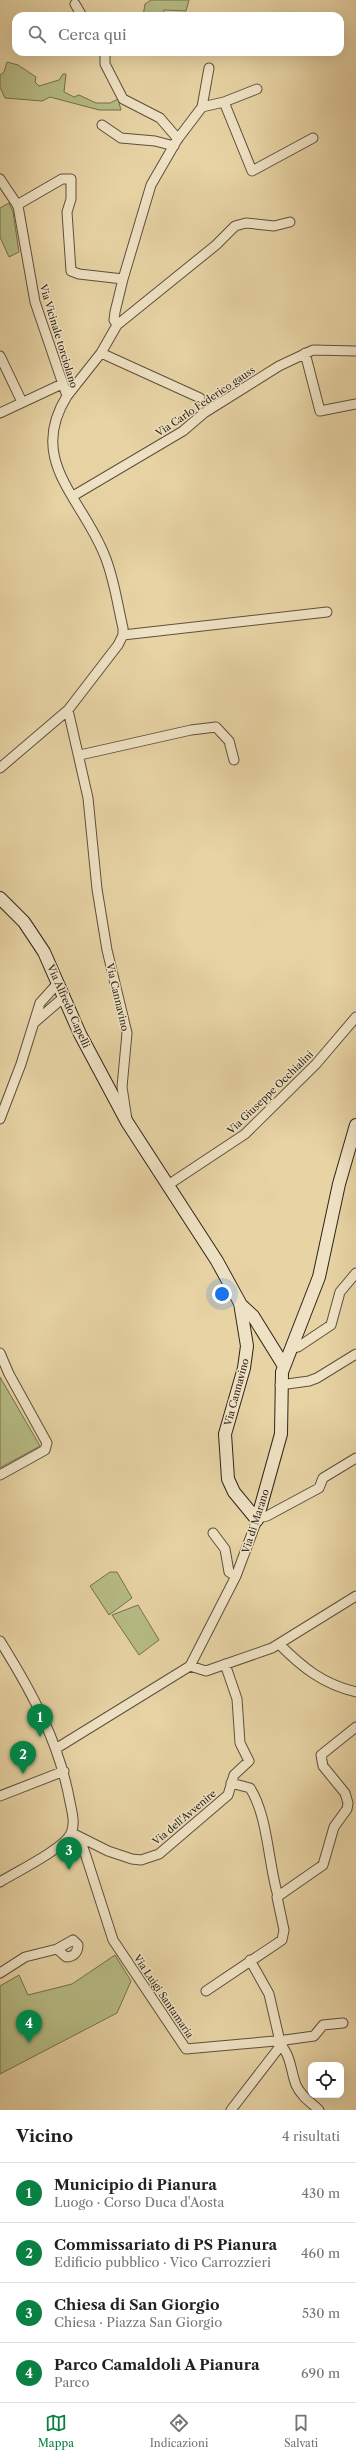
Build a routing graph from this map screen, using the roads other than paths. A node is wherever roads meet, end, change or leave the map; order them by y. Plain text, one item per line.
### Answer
1 (74, 4) dead end
2 (79, 12) edge
3 (105, 56) edge
4 (209, 68) dead end
5 (257, 89) dead end
6 (224, 102) junction
7 (202, 107) junction
8 (102, 125) dead end
9 (312, 138) dead end
10 (176, 142) junction
11 (0, 179) edge
12 (17, 205) junction
13 (290, 222) dead end
14 (123, 279) junction
15 (117, 325) junction
16 (356, 351) edge
17 (101, 353) junction
18 (305, 353) junction
19 (0, 356) edge
20 (62, 384) junction
21 (67, 396) junction
22 (200, 398) dead end
23 (22, 402) junction
24 (356, 404) edge
25 (0, 413) edge
26 (73, 496) junction
27 (327, 612) dead end
28 (123, 635) junction
29 (68, 710) junction
30 (80, 755) junction
31 (234, 760) dead end
32 (0, 768) edge
33 (0, 898) edge
34 (58, 983) junction
35 (64, 996) junction
36 (356, 1017) edge
37 (35, 1023) junction
38 (0, 1119) edge
39 (127, 1122) junction
40 (356, 1125) edge
41 (168, 1185) junction
42 (356, 1273) edge
43 (240, 1303) junction
44 (290, 1349) junction
45 (0, 1353) edge
46 (356, 1354) edge
47 (284, 1366) junction
48 (280, 1385) junction
49 (356, 1458) edge
50 (0, 1475) edge
51 (258, 1519) junction
52 (213, 1533) dead end
53 (236, 1576) junction
54 (356, 1596) edge
55 (1, 1643) edge
56 (279, 1644) junction
57 (225, 1664) junction
58 (190, 1666) junction
59 (356, 1692) edge
60 (356, 1727) edge
61 (57, 1748) junction
62 (64, 1771) junction
63 (231, 1783) junction
64 (0, 1796) edge
65 (72, 1832) junction
66 (0, 1882) edge
67 (278, 1896) junction
68 (57, 1949) dead end
69 (250, 1960) junction
70 (0, 1973) edge
71 (206, 1991) dead end
72 (343, 2023) dead end
73 (281, 2046) junction
74 (231, 2110) edge
75 (319, 2110) edge

1 - 2 street
3 - 10 street
4 - 7 street
5 - 6 street
6 - 7 street
6 - 9 street
7 - 10 street
8 - 10 street
10 - 14 street
11 - 12 street, Via Vicinale torciolano
12 - 14 street
12 - 20 street, Via Vicinale torciolano
13 - 15 street
14 - 15 street
15 - 17 street
16 - 18 street, Via Carlo Federico gauss
17 - 21 street
17 - 22 street
18 - 24 street
18 - 26 street, Via Carlo Federico gauss
19 - 23 street
20 - 21 street, Via Vicinale torciolano
20 - 23 street
21 - 26 street, Via Vicinale torciolano
23 - 25 street
26 - 28 street, Via Vicinale torciolano
27 - 28 street
28 - 29 street
29 - 30 street, Via Cannavino
29 - 32 street
30 - 31 street
30 - 39 street, Via Cannavino
33 - 34 street, Via Alfredo Capelli
34 - 35 street, Via Alfredo Capelli
34 - 37 street
35 - 37 street
35 - 39 street, Via Alfredo Capelli
36 - 41 street, Via Giuseppe Occhialini
37 - 38 street
39 - 41 street, Via Cannavino
40 - 44 street, Via di Marano
41 - 43 street, Via Cannavino
42 - 44 street
43 - 47 street, Via Cannavino
43 - 51 street, Via Cannavino
44 - 47 street, Via di Marano
45 - 50 street
46 - 48 street
47 - 48 street, Via di Marano
48 - 51 street, Via di Marano
49 - 51 street
51 - 53 street, Via di Marano
52 - 53 street
53 - 58 street, Via di Marano
54 - 56 street
55 - 61 street
56 - 57 street
56 - 59 street
57 - 58 street
57 - 63 street, Via dell'Avvenire
58 - 61 street
60 - 67 street
61 - 62 street
62 - 64 street
62 - 65 street
63 - 65 street, Via dell'Avvenire
63 - 67 street
65 - 66 street
65 - 73 street, Via Luigi Santamaria
67 - 69 street
68 - 70 street
69 - 71 street
69 - 73 street
72 - 73 street
73 - 74 street
73 - 75 street

